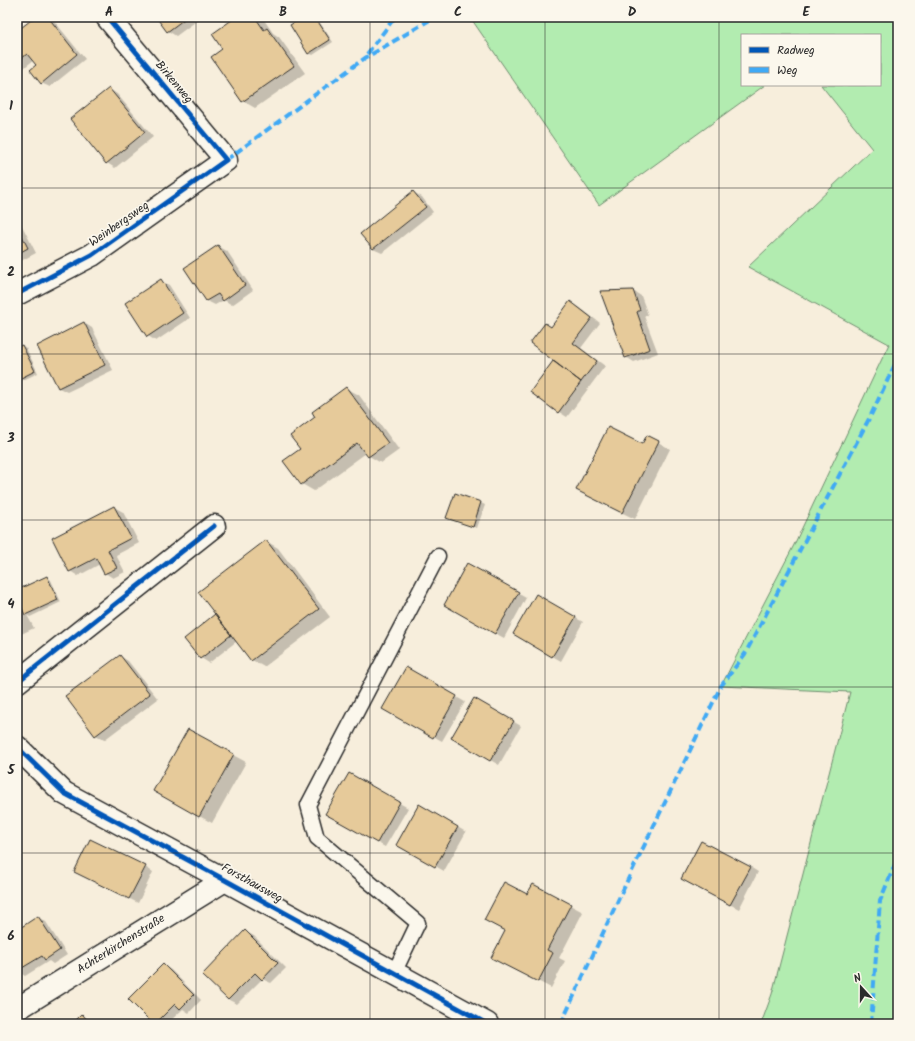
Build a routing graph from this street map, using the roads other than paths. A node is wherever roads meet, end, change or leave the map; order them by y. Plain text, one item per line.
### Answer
1 (107, 17) edge
2 (226, 160) joint
3 (17, 294) edge
4 (214, 526) dead end
5 (438, 556) dead end
6 (17, 682) edge
7 (17, 747) edge
8 (225, 880) junction
9 (394, 973) junction
10 (17, 1009) edge
11 (486, 1024) edge

1 - 2 street, Birkenweg
2 - 3 street, Weinbergsweg
4 - 6 street
5 - 9 lane
7 - 8 street, Forsthausweg
8 - 9 street, Forsthausweg
8 - 10 street, Achterkirchenstraße
9 - 11 street, Forsthausweg

